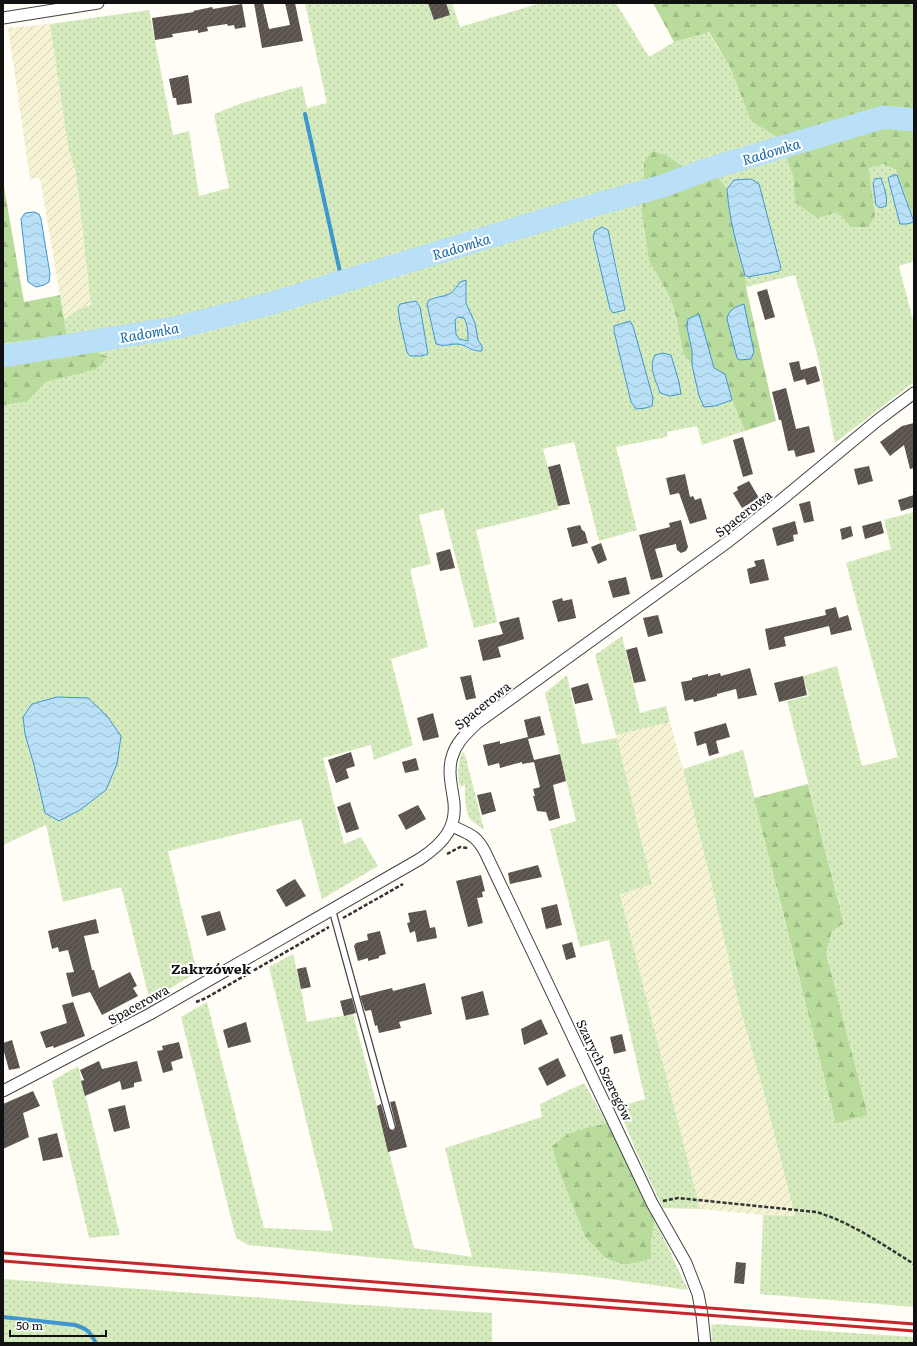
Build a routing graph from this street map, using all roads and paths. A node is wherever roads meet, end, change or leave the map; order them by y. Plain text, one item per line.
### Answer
1 (98, 3) edge
2 (3, 18) edge
3 (914, 393) edge
4 (452, 826) junction
5 (332, 908) junction
6 (3, 1091) edge
7 (392, 1127) dead end
8 (652, 1202) junction
9 (914, 1264) edge
10 (705, 1343) edge

1 - 2 street
3 - 4 street, Spacerowa
4 - 5 street, Spacerowa
4 - 8 street, Szarych Szeregów
5 - 6 street, Spacerowa
5 - 7 lane
8 - 9 path
8 - 10 street, Szarych Szeregów

